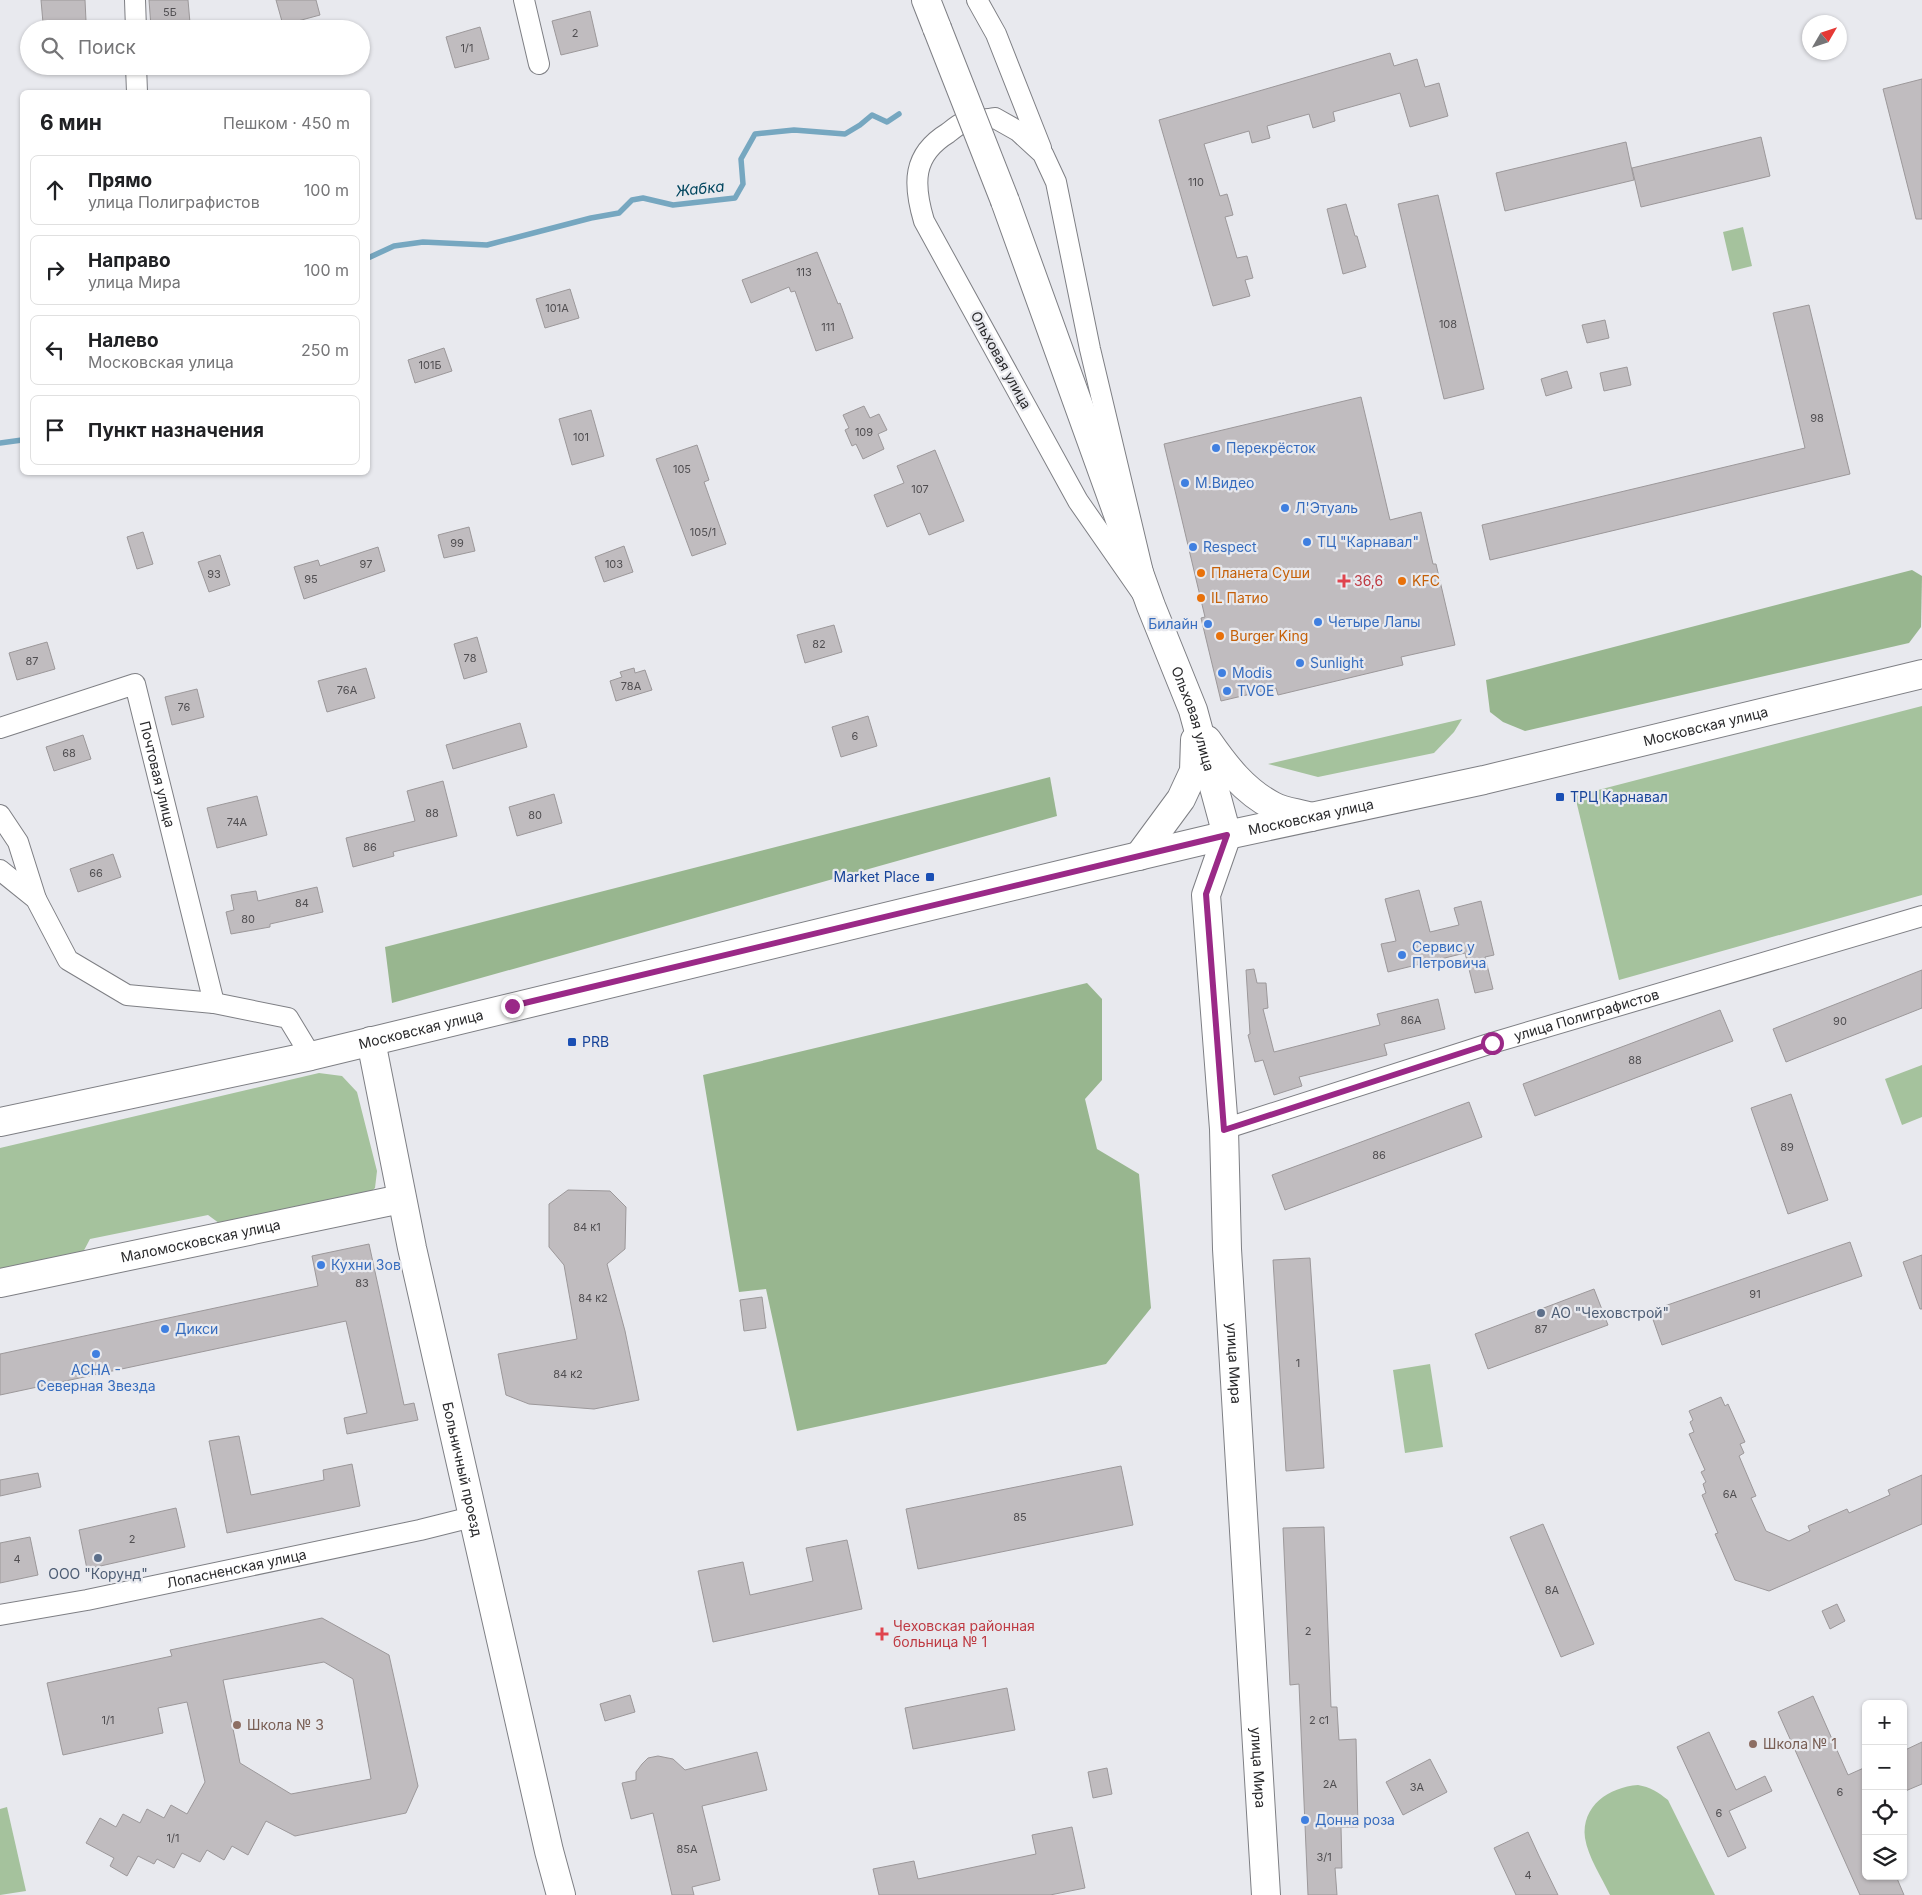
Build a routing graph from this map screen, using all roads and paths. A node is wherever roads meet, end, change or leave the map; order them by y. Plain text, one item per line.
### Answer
1 (135, 0) edge
2 (524, 0) edge
3 (926, 0) edge
4 (977, 0) edge
5 (136, 20) edge
6 (539, 64) dead end
7 (136, 75) edge
8 (137, 90) edge
9 (1043, 154) junction
10 (1151, 606) junction
11 (1922, 674) edge
12 (1196, 724) junction
13 (0, 728) edge
14 (0, 815) edge
15 (1310, 817) junction
16 (1227, 835) junction
17 (1139, 856) junction
18 (0, 870) edge
19 (36, 899) junction
20 (1922, 916) edge
21 (214, 1003) junction
22 (371, 1041) junction
23 (311, 1056) junction
24 (0, 1122) edge
25 (1224, 1130) junction
26 (402, 1200) junction
27 (0, 1283) edge
28 (472, 1517) junction
29 (0, 1615) edge
30 (561, 1895) edge
31 (1266, 1895) edge

1 - 5 street
2 - 6 street
3 - 10 main road, Ольховая улица, bridge
4 - 9 street, Ольховая улица
7 - 8 street
9 - 10 street, Ольховая улица
9 - 10 street, Ольховая улица
10 - 12 main road, Ольховая улица
11 - 15 main road, Московская улица
12 - 15 main road
12 - 16 main road, Ольховая улица
12 - 17 main road
13 - 21 street, Почтовая улица
14 - 19 street
15 - 16 main road, Московская улица
16 - 17 main road, Московская улица
16 - 25 main road, улица Мира
17 - 22 main road, Московская улица
18 - 19 street
19 - 21 street
20 - 25 street, улица Полиграфистов
21 - 23 street
22 - 23 main road, Московская улица
22 - 26 main road, Больничный проезд
23 - 24 main road, Московская улица
25 - 31 main road, улица Мира
26 - 27 main road, Маломосковская улица
26 - 28 main road, Больничный проезд
28 - 29 street, Лопасненская улица
28 - 30 main road, Больничный проезд

